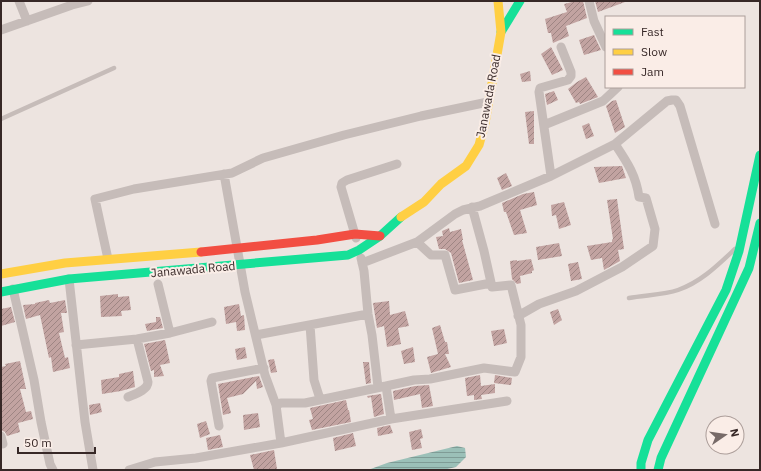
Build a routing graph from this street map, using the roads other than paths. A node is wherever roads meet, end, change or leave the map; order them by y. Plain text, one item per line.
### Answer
1 (20, 1) edge
2 (88, 1) edge
3 (498, 1) edge
4 (520, 1) edge
5 (589, 1) edge
6 (71, 3) edge
7 (27, 21) junction
8 (1, 30) edge
9 (501, 32) junction
10 (605, 45) edge
11 (561, 47) dead end
12 (114, 68) dead end
13 (617, 88) edge
14 (488, 102) junction
15 (1, 119) edge
16 (544, 125) junction
17 (615, 144) junction
18 (760, 155) edge
19 (397, 164) dead end
20 (224, 174) junction
21 (551, 176) junction
22 (472, 207) junction
23 (760, 223) edge
24 (715, 224) dead end
25 (355, 234) junction
26 (380, 236) junction
27 (417, 242) junction
28 (741, 243) junction
29 (238, 249) junction
30 (359, 250) junction
31 (108, 259) junction
32 (362, 263) junction
33 (241, 266) junction
34 (1, 274) edge
35 (69, 280) junction
36 (491, 282) junction
37 (158, 284) dead end
38 (12, 289) junction
39 (1, 292) edge
40 (629, 298) dead end
41 (368, 314) junction
42 (518, 316) junction
43 (212, 322) dead end
44 (310, 325) junction
45 (170, 334) junction
46 (256, 335) junction
47 (137, 339) junction
48 (76, 345) junction
49 (264, 368) junction
50 (382, 387) junction
51 (128, 397) dead end
52 (320, 399) junction
53 (507, 401) dead end
54 (276, 405) junction
55 (392, 419) junction
56 (219, 426) dead end
57 (281, 443) junction
58 (53, 470) edge
59 (93, 470) edge
60 (129, 470) edge
61 (641, 470) edge
62 (658, 470) edge

1 - 7 street
2 - 6 street
3 - 9 main road, Janawada Road
4 - 9 main road, Janawada Road
5 - 10 street
6 - 7 street
7 - 8 street
9 - 14 main road, Janawada Road
11 - 16 street
12 - 15 lane
13 - 16 street
14 - 20 street
14 - 26 main road, Janawada Road
16 - 21 street
17 - 21 street
17 - 24 street
17 - 42 street
18 - 28 main road
19 - 25 street
20 - 29 street
20 - 31 street
21 - 22 street
22 - 27 street
22 - 36 street
23 - 62 main road
25 - 26 main road, Janawada Road
25 - 29 main road, Janawada Road
25 - 30 street
26 - 30 main road, Janawada Road
27 - 32 street
27 - 36 street
28 - 40 lane
28 - 61 main road
29 - 31 main road, Janawada Road
29 - 33 street
30 - 32 street
30 - 33 main road, Janawada Road
31 - 34 main road, Janawada Road
32 - 41 street
33 - 35 main road, Janawada Road
33 - 46 street
35 - 38 main road, Janawada Road
35 - 48 street
36 - 42 street
37 - 45 street
38 - 39 main road, Janawada Road
38 - 58 street
41 - 44 street
41 - 50 street
42 - 50 street
43 - 45 street
44 - 46 street
44 - 52 street
45 - 47 street
46 - 49 street
47 - 48 street
47 - 51 street
48 - 59 street
49 - 54 street
49 - 56 street
50 - 52 street
50 - 55 street
52 - 54 street
53 - 55 street
54 - 57 street
55 - 57 street
57 - 60 street

